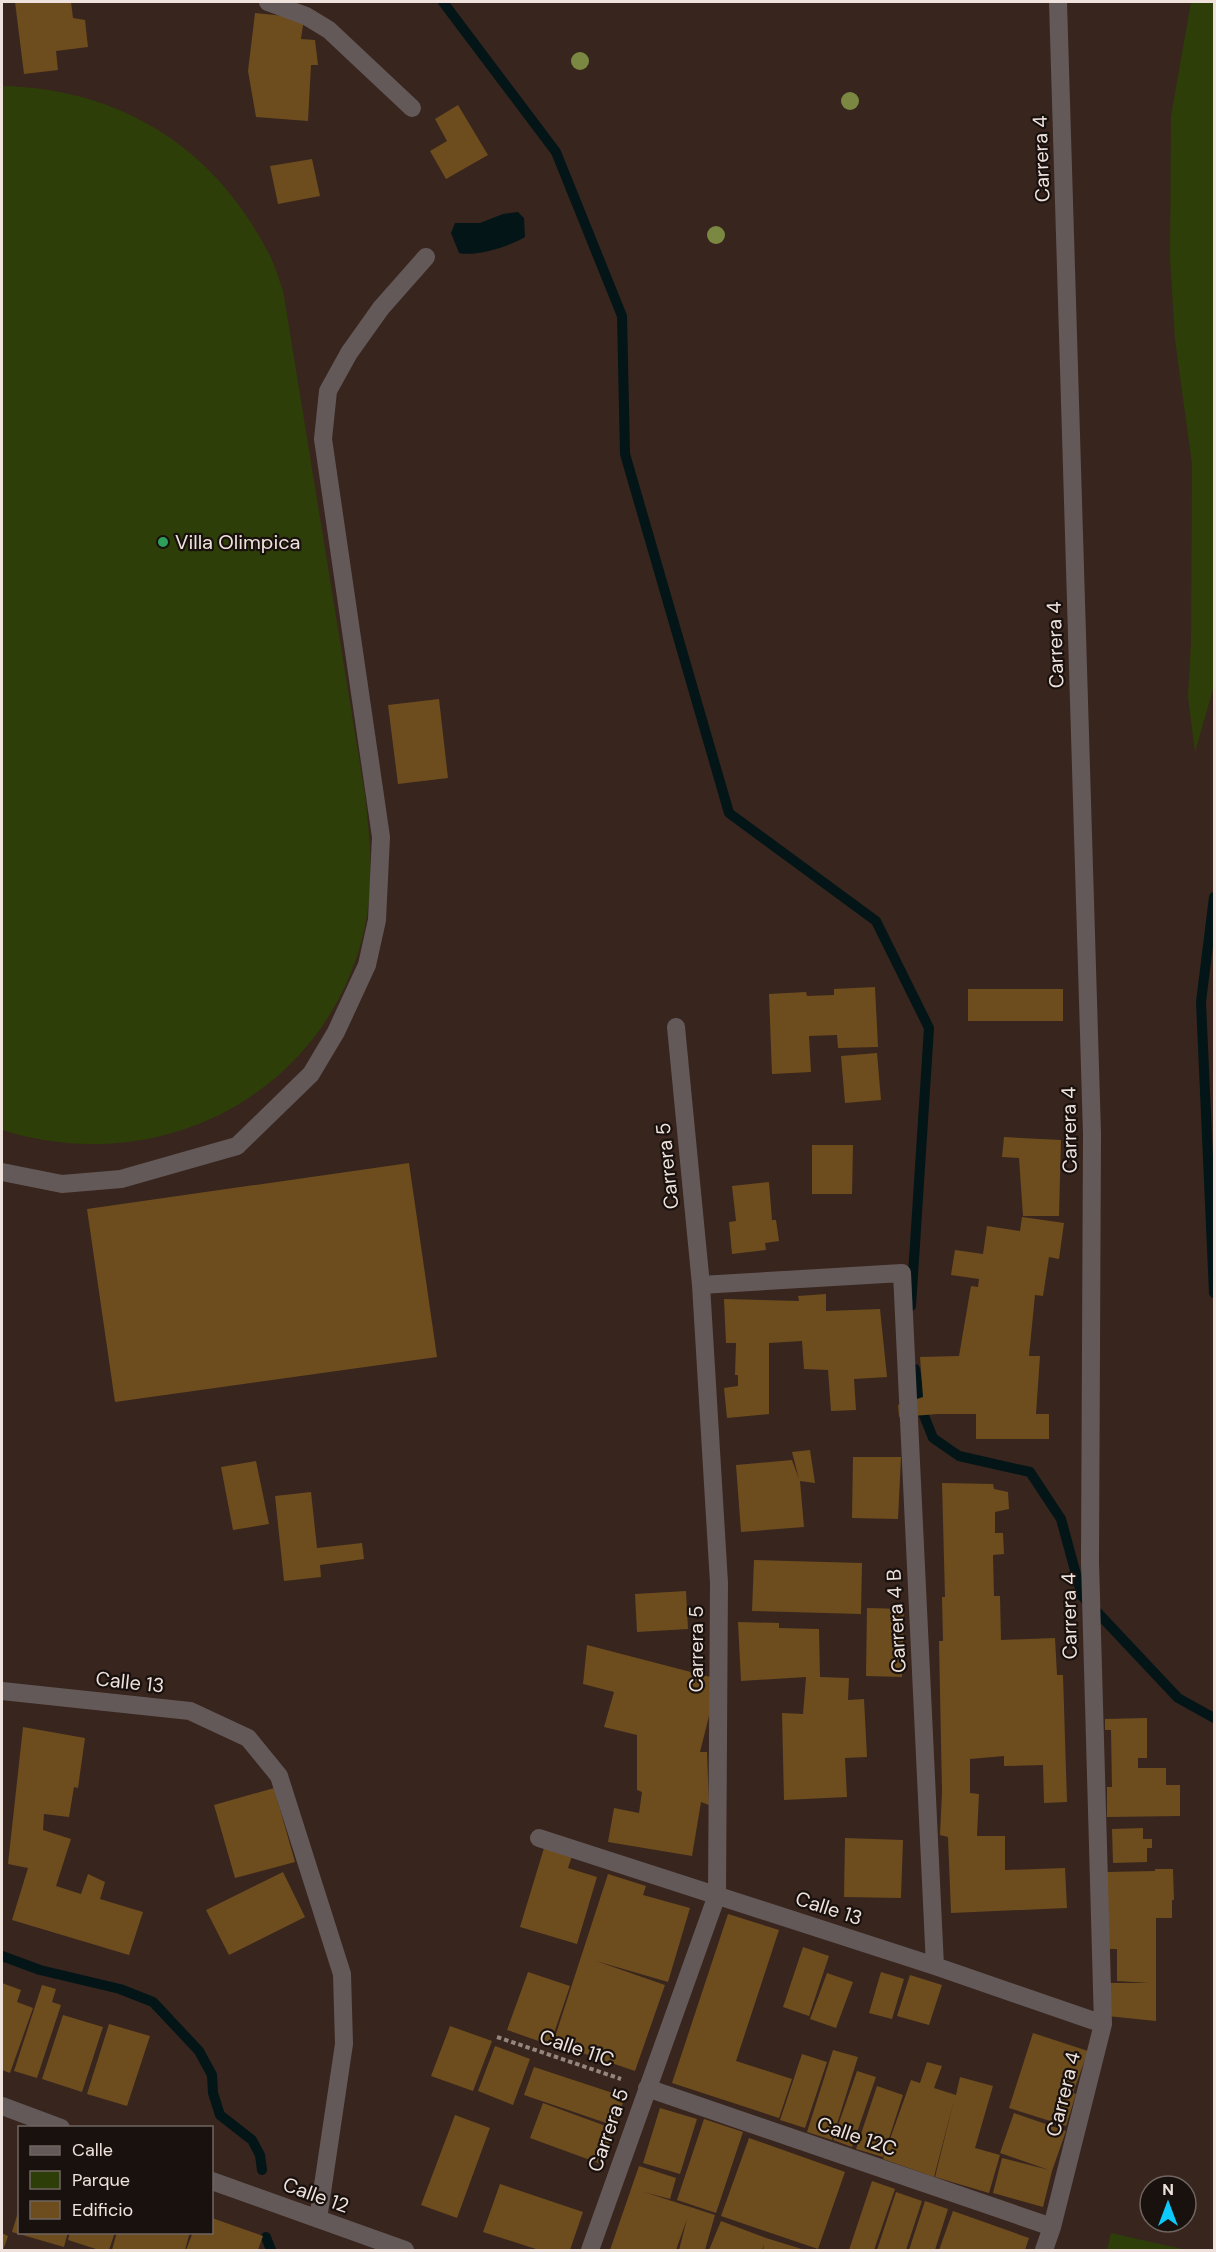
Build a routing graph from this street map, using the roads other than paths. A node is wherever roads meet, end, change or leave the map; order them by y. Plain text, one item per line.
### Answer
1 (268, 2) edge
2 (1058, 2) edge
3 (412, 108) dead end
4 (426, 257) dead end
5 (676, 1027) dead end
6 (2, 1172) edge
7 (701, 1285) junction
8 (2, 1691) edge
9 (539, 1838) dead end
10 (717, 1895) junction
11 (936, 1966) junction
12 (1103, 2024) junction
13 (647, 2088) junction
14 (2, 2106) edge
15 (58, 2126) edge
16 (213, 2181) edge
17 (318, 2219) junction
18 (1052, 2227) junction
19 (405, 2250) edge
20 (590, 2250) edge
21 (1044, 2250) edge

1 - 3 street
2 - 12 street, Carrera 4
4 - 6 street
5 - 7 street, Carrera 5
7 - 10 street, Carrera 5
7 - 11 street, Carrera 4 B
8 - 17 street, Calle 13
9 - 10 street, Calle 13
10 - 11 street, Calle 13
10 - 13 street, Carrera 5
11 - 12 street, Calle 13
12 - 18 street, Carrera 4
13 - 18 street, Calle 12C
13 - 20 street, Carrera 5
14 - 15 street
16 - 17 street, Calle 12
17 - 19 street, Calle 12
18 - 21 street, Carrera 4

